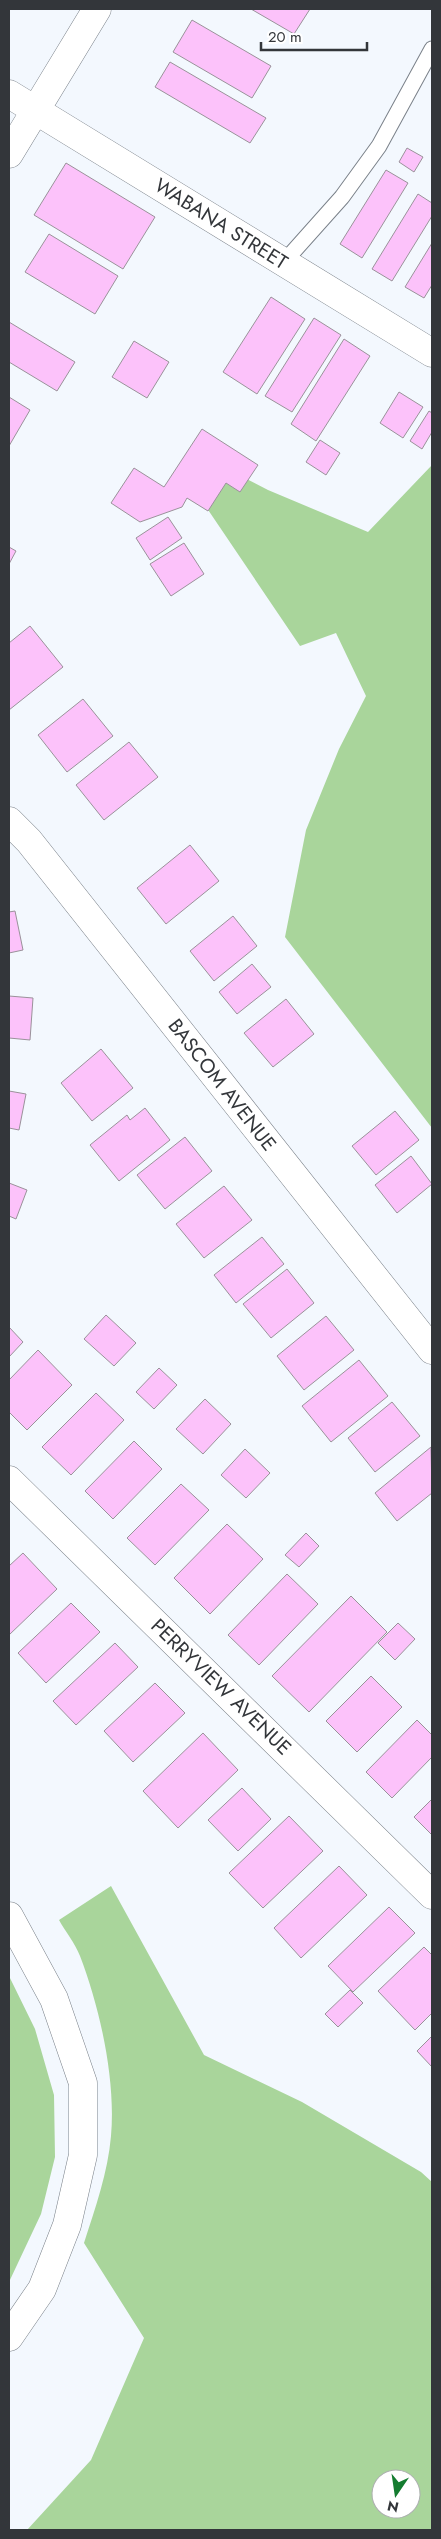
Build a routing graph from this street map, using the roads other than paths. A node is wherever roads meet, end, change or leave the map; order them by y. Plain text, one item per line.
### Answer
1 (97, 9) edge
2 (432, 49) edge
3 (9, 94) edge
4 (36, 110) junction
5 (9, 154) edge
6 (284, 262) junction
7 (432, 353) edge
8 (9, 821) edge
9 (432, 1350) edge
10 (9, 1480) edge
11 (432, 1895) edge
12 (9, 1916) edge
13 (9, 2336) edge

1 - 4 street
2 - 6 lane
3 - 4 street, WABANA STREET
4 - 5 street
4 - 6 street, WABANA STREET
6 - 7 street, WABANA STREET
8 - 9 street, BASCOM AVENUE
10 - 11 street, PERRYVIEW AVENUE
12 - 13 street

